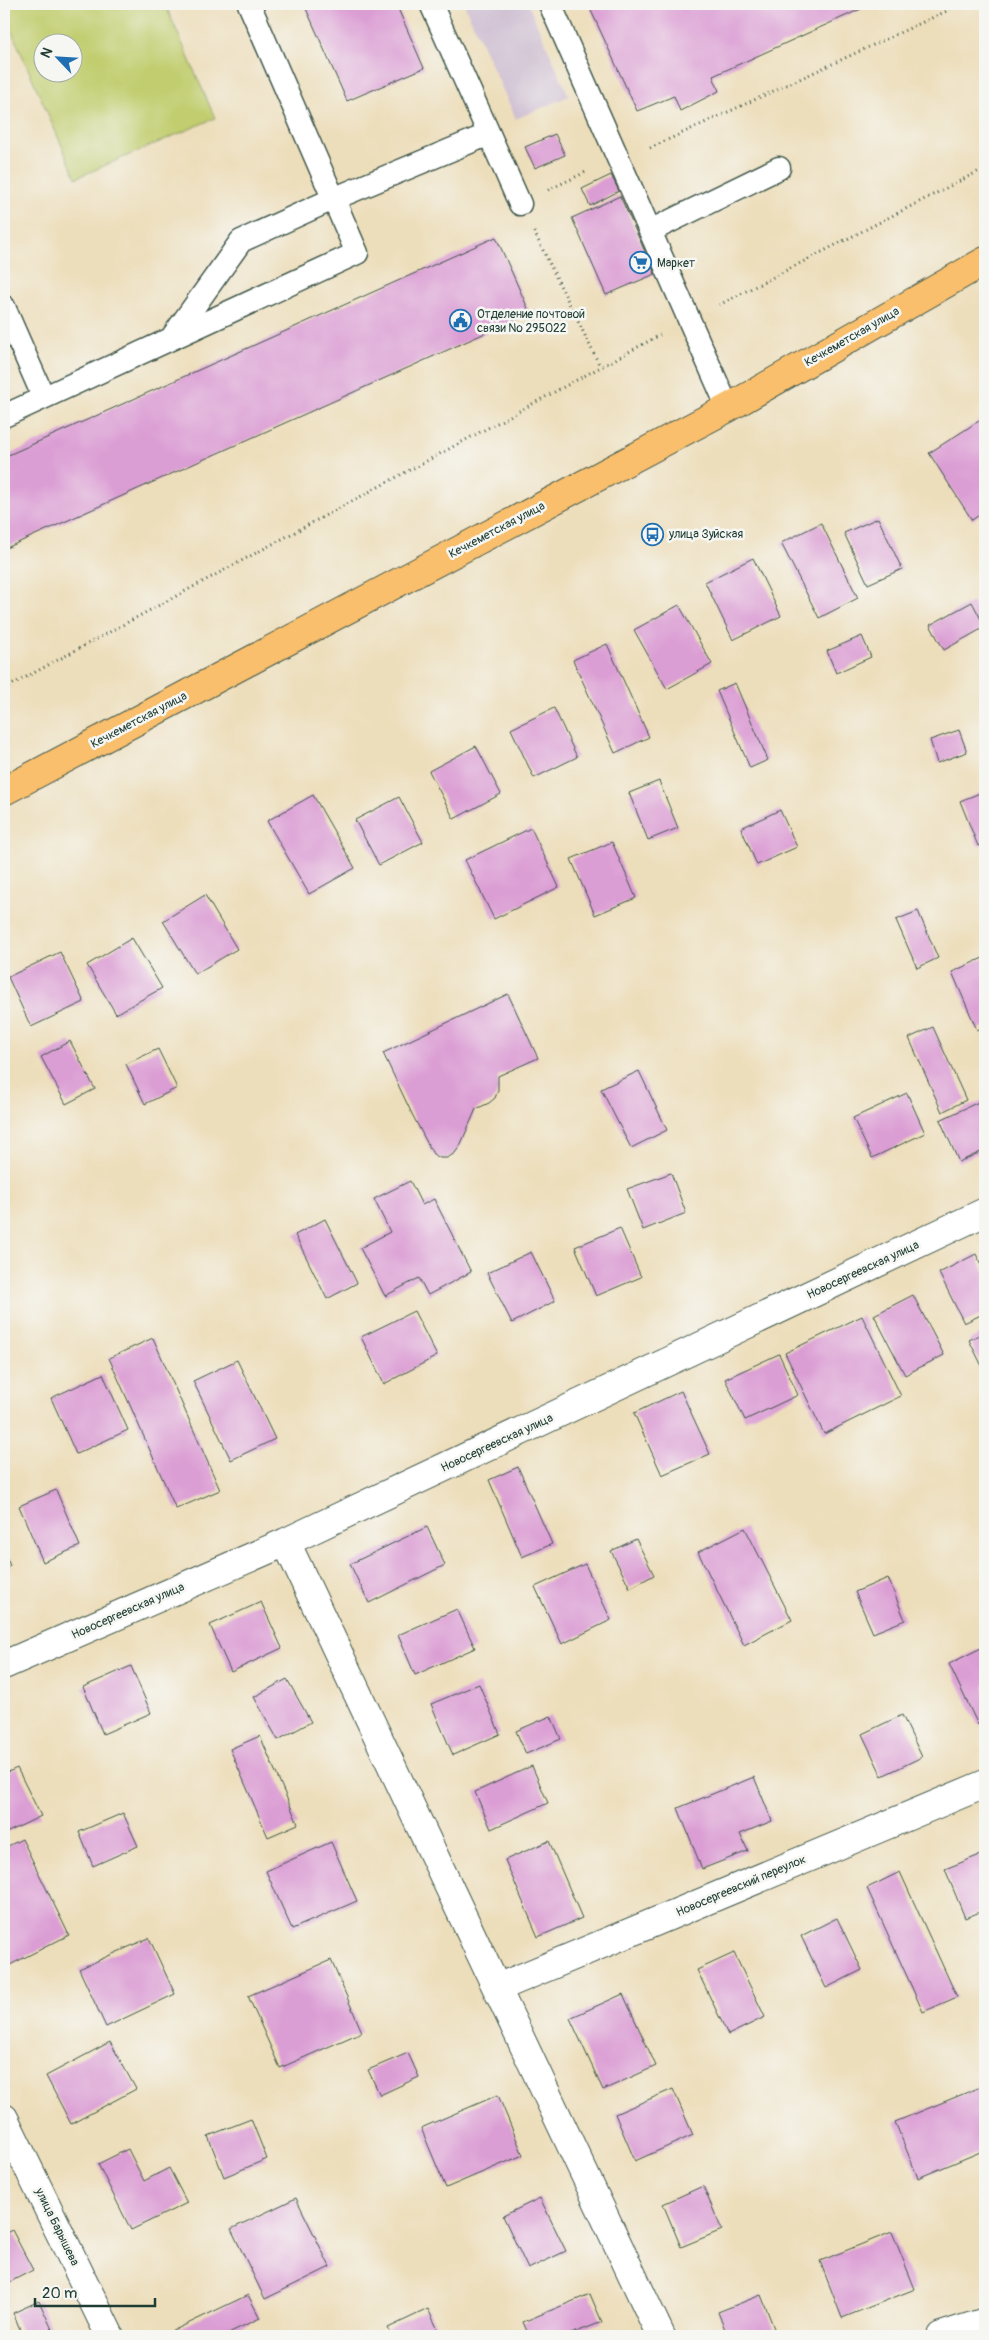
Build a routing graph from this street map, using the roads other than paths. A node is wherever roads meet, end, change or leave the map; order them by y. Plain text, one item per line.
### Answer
1 (249, 4) edge
2 (431, 4) edge
3 (550, 4) edge
4 (488, 134) junction
5 (779, 168) dead end
6 (334, 199) junction
7 (520, 204) road end
8 (650, 231) junction
9 (985, 262) edge
10 (4, 307) edge
11 (172, 338) junction
12 (43, 396) junction
13 (728, 408) junction
14 (4, 416) edge
15 (4, 791) edge
16 (985, 1212) edge
17 (286, 1542) junction
18 (4, 1665) edge
19 (985, 1784) edge
20 (497, 1988) junction
21 (4, 2118) edge
22 (985, 2322) edge
23 (110, 2336) edge
24 (661, 2336) edge
25 (941, 2336) edge

1 - 6 lane
2 - 4 lane
3 - 8 lane
4 - 6 lane
4 - 7 lane
5 - 8 lane
6 - 11 lane
6 - 11 lane
8 - 13 lane
9 - 13 main road, Кечкеметская улица
10 - 12 lane
11 - 12 lane
12 - 14 lane
13 - 15 main road, Кечкеметская улица
16 - 17 street, Новосергеевская улица
17 - 18 street, Новосергеевская улица
17 - 20 street
19 - 20 street, Новосергеевский переулок
20 - 24 street
21 - 23 street, улица Барышева
22 - 25 street

